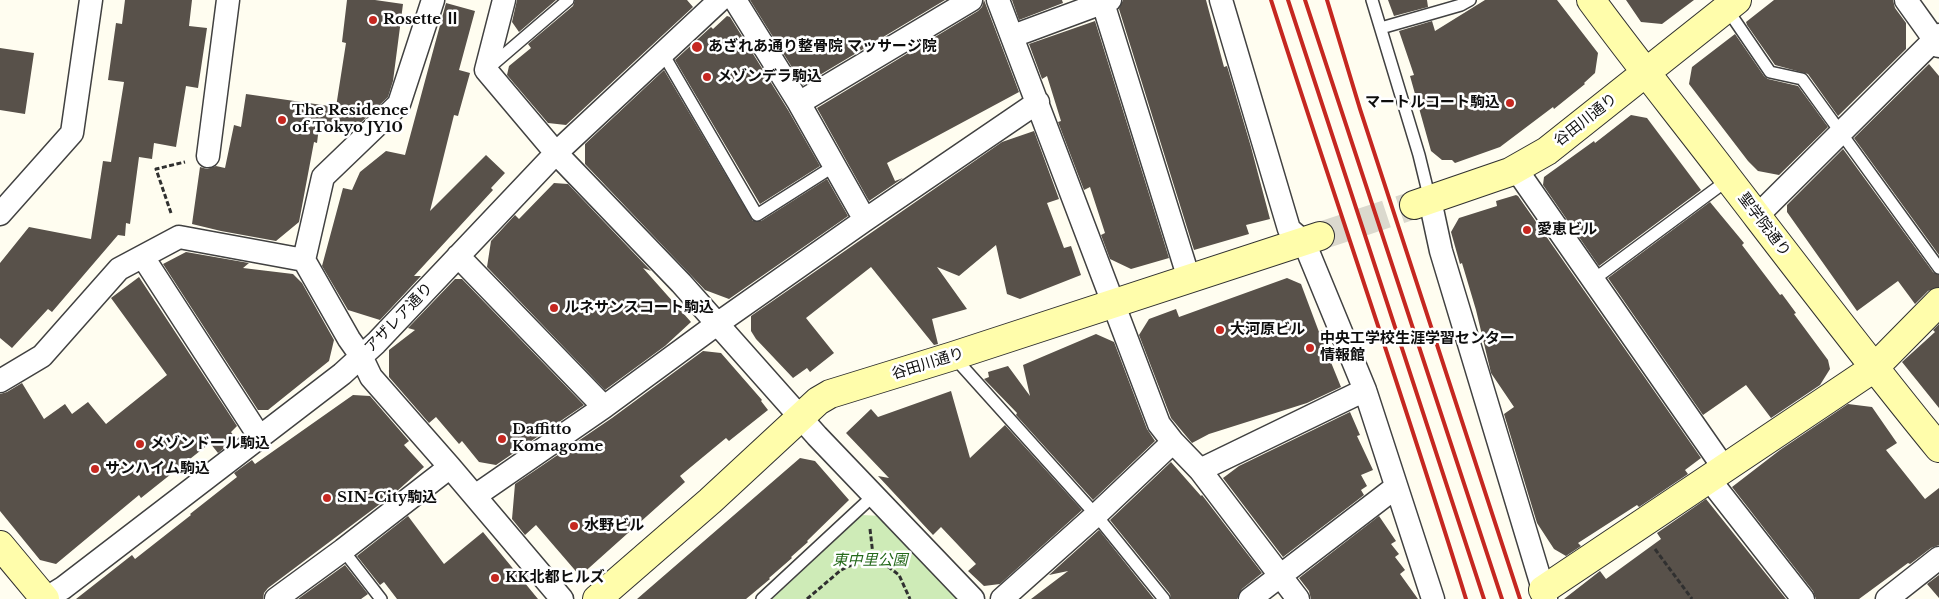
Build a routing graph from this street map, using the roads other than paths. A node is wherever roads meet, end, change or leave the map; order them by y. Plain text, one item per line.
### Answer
1 (91, 0) edge
2 (228, 0) edge
3 (433, 0) edge
4 (504, 0) edge
5 (568, 0) edge
6 (720, 0) edge
7 (734, 0) edge
8 (971, 0) edge
9 (998, 0) edge
10 (1221, 0) edge
11 (1372, 0) edge
12 (1470, 0) edge
13 (1591, 0) edge
14 (1906, 0) edge
15 (1106, 2) edge
16 (1732, 4) edge
17 (1381, 28) junction
18 (1013, 36) junction
19 (1937, 40) edge
20 (662, 52) junction
21 (486, 70) junction
22 (1646, 71) junction
23 (1038, 102) junction
24 (799, 103) junction
25 (1840, 134) junction
26 (556, 153) junction
27 (208, 156) road end
28 (834, 166) junction
29 (1516, 169) junction
30 (1729, 179) junction
31 (1422, 202) junction
32 (0, 214) edge
33 (1757, 216) junction
34 (865, 220) junction
35 (1312, 239) junction
36 (458, 256) junction
37 (143, 257) junction
38 (304, 260) junction
39 (1939, 268) edge
40 (1189, 279) junction
41 (1593, 280) junction
42 (1939, 302) edge
43 (1115, 303) junction
44 (718, 324) junction
45 (361, 356) junction
46 (953, 356) junction
47 (1874, 368) junction
48 (0, 381) edge
49 (1365, 390) junction
50 (604, 407) junction
51 (800, 418) junction
52 (259, 436) junction
53 (1173, 442) junction
54 (1939, 448) edge
55 (450, 467) junction
56 (1200, 470) junction
57 (1717, 474) junction
58 (1396, 487) junction
59 (476, 496) junction
60 (873, 496) junction
61 (1096, 515) junction
62 (0, 545) edge
63 (343, 550) junction
64 (1939, 558) edge
65 (1280, 576) junction
66 (1544, 595) edge
67 (45, 599) edge
68 (276, 599) edge
69 (381, 599) edge
70 (562, 599) edge
71 (597, 599) edge
72 (762, 599) edge
73 (973, 599) edge
74 (1002, 599) edge
75 (1164, 599) edge
76 (1250, 599) edge
77 (1298, 599) edge
78 (1433, 599) edge
79 (1803, 599) edge
80 (1887, 599) edge

1 - 32 street
2 - 27 street
3 - 38 street
4 - 21 street
5 - 21 lane
6 - 20 street, アザレア通り
7 - 24 street
8 - 24 street
9 - 18 street
10 - 35 street
11 - 17 lane
12 - 17 lane
13 - 22 street, 聖学院通り
14 - 19 street
15 - 18 street
15 - 40 street
16 - 22 street, 谷田川通り
16 - 25 lane
17 - 31 lane
18 - 23 street
19 - 25 street
20 - 26 street, アザレア通り
20 - 28 lane
21 - 26 street
22 - 29 street, 谷田川通り
22 - 30 street, 聖学院通り
23 - 34 street
23 - 43 street
24 - 28 street
25 - 33 street
25 - 39 lane
26 - 36 street, アザレア通り
26 - 44 street
28 - 34 street
29 - 31 street, 谷田川通り
29 - 41 street
30 - 33 street, 聖学院通り
30 - 41 lane
31 - 66 street
33 - 47 street, 聖学院通り
34 - 44 street
35 - 40 street, 谷田川通り
35 - 49 street
36 - 45 street, アザレア通り
36 - 50 street
37 - 38 street
37 - 48 street
37 - 52 street
38 - 45 street
40 - 43 street, 谷田川通り
41 - 57 street
42 - 47 street
43 - 46 street, 谷田川通り
43 - 53 street
44 - 50 street
44 - 51 street
45 - 52 street, アザレア通り
45 - 55 street
46 - 51 street, 谷田川通り
46 - 61 lane
47 - 54 street, 聖学院通り
47 - 57 street
49 - 56 street
49 - 58 street
50 - 59 street
51 - 60 street
51 - 71 street, 谷田川通り
52 - 67 street, アザレア通り
53 - 56 street
53 - 61 street
55 - 59 street
55 - 63 street
56 - 65 street
57 - 66 street
57 - 79 street
58 - 65 street
58 - 78 street
59 - 70 street
60 - 72 lane
60 - 73 street
61 - 74 street
61 - 75 lane
62 - 67 street
63 - 68 street
63 - 69 lane
64 - 80 street
65 - 76 street
65 - 77 street

